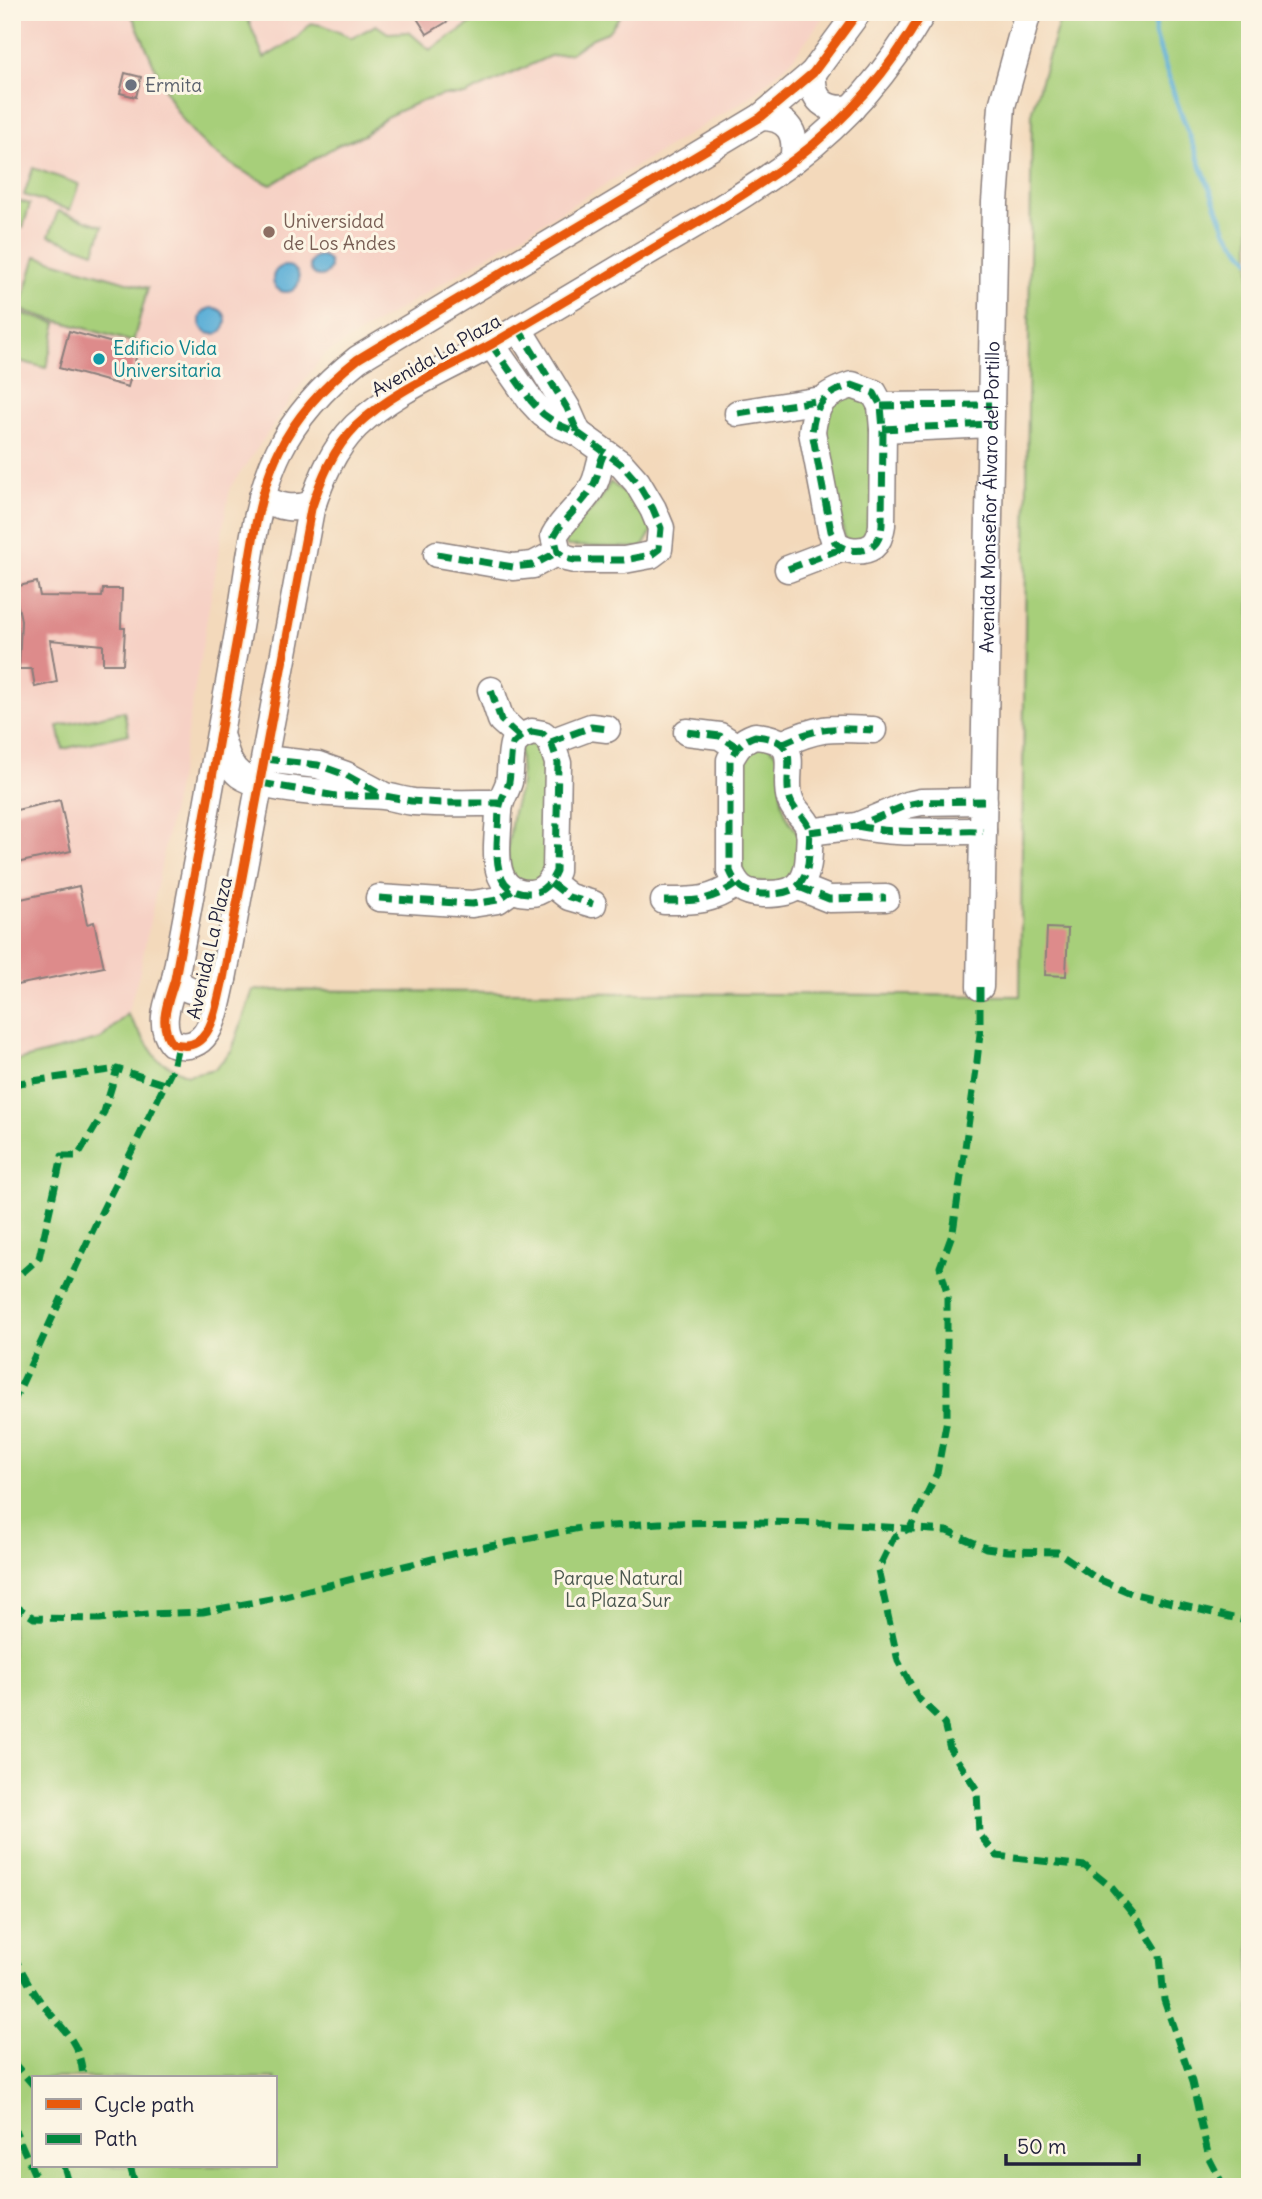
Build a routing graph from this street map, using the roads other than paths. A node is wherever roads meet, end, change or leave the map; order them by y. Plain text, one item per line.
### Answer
1 (858, 12) edge
2 (923, 12) edge
3 (1028, 12) edge
4 (813, 73) junction
5 (852, 108) junction
6 (761, 117) junction
7 (793, 160) junction
8 (518, 328) junction
9 (491, 344) junction
10 (821, 400) junction
11 (737, 413) dead end
12 (991, 414) junction
13 (882, 417) junction
14 (578, 432) junction
15 (604, 454) junction
16 (262, 497) junction
17 (313, 504) junction
18 (843, 548) junction
19 (558, 552) junction
20 (437, 554) dead end
21 (788, 569) dead end
22 (492, 690) dead end
23 (607, 729) dead end
24 (873, 730) dead end
25 (687, 732) dead end
26 (221, 737) junction
27 (520, 737) junction
28 (551, 743) junction
29 (782, 744) junction
30 (737, 747) junction
31 (263, 771) junction
32 (984, 801) junction
33 (500, 803) junction
34 (857, 826) junction
35 (983, 831) junction
36 (809, 832) junction
37 (551, 883) junction
38 (736, 884) junction
39 (799, 887) junction
40 (512, 890) junction
41 (379, 898) dead end
42 (886, 898) dead end
43 (664, 901) dead end
44 (593, 904) dead end
45 (175, 979) junction
46 (223, 979) junction
47 (980, 987) dead end

1 - 4 street, Avenida La Plaza
2 - 5 street, Avenida La Plaza
3 - 12 street, Avenida Monseñor Álvaro del Portillo
4 - 5 street
4 - 6 street, Avenida La Plaza
5 - 7 street, Avenida La Plaza
6 - 7 street
6 - 16 street, Avenida La Plaza
7 - 8 street, Avenida La Plaza
8 - 9 street, Avenida La Plaza
8 - 14 street
9 - 14 street
9 - 17 street, Avenida La Plaza
10 - 11 street
10 - 13 street
10 - 18 street
12 - 13 street
12 - 32 street, Avenida Monseñor Álvaro del Portillo
13 - 18 street
14 - 15 street
15 - 19 street
15 - 19 street
16 - 17 street
16 - 26 street, Avenida La Plaza
17 - 31 street, Avenida La Plaza
18 - 21 street
19 - 20 street
22 - 27 street
23 - 28 street
24 - 29 street
25 - 30 street
26 - 31 street
26 - 45 street, Avenida La Plaza
27 - 28 street
27 - 33 street
28 - 37 street
29 - 30 street
29 - 36 street
30 - 38 street
31 - 33 street
31 - 46 street, Avenida La Plaza
32 - 34 street
32 - 35 street, Avenida Monseñor Álvaro del Portillo
33 - 40 street
34 - 35 street
34 - 36 street
35 - 47 street, Avenida Monseñor Álvaro del Portillo
36 - 39 street
37 - 40 street
37 - 44 street
38 - 39 street
38 - 43 street
39 - 42 street
40 - 41 street
45 - 46 street, Avenida La Plaza
45 - 46 street, Avenida La Plaza

